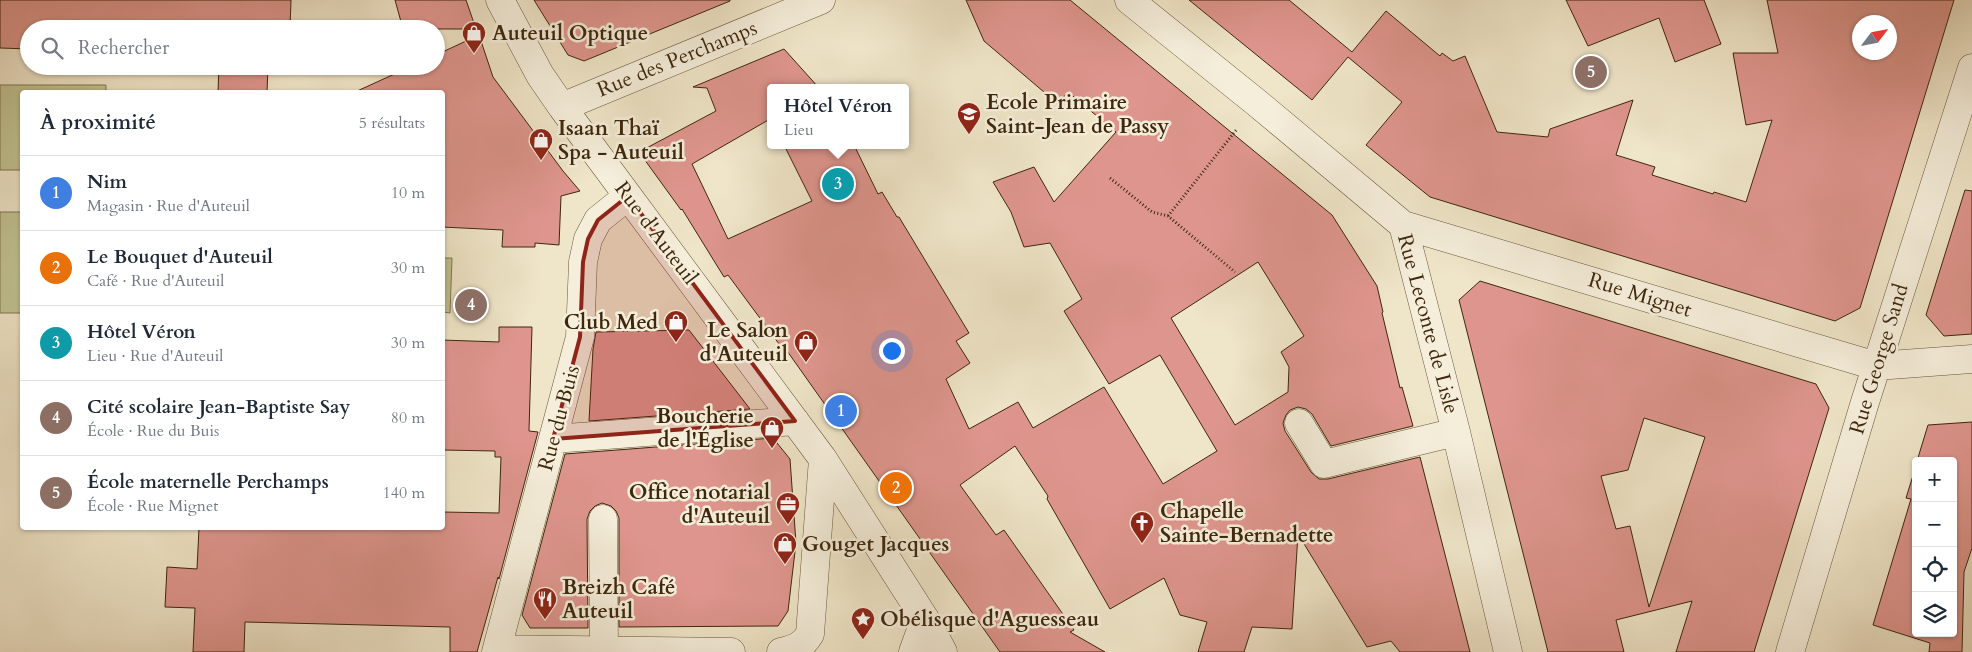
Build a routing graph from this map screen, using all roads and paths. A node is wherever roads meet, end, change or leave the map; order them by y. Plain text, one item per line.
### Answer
1 (500, 0) edge
2 (821, 0) edge
3 (1129, 0) edge
4 (1972, 68) edge
5 (1257, 103) junction
6 (562, 107) junction
7 (1110, 178) dead end
8 (628, 196) junction
9 (1168, 216) junction
10 (1403, 225) junction
11 (1235, 272) dead end
12 (1972, 360) edge
13 (1876, 366) junction
14 (795, 421) junction
15 (1299, 423) dead end
16 (1456, 432) junction
17 (553, 439) junction
18 (823, 459) junction
19 (603, 519) dead end
20 (925, 619) junction
21 (497, 650) edge
22 (604, 650) junction
23 (788, 650) edge
24 (731, 652) edge
25 (913, 652) edge
26 (943, 652) edge
27 (1508, 652) edge
28 (1790, 652) edge

1 - 6 street, Rue d'Auteuil
2 - 6 street, Rue des Perchamps
3 - 5 street, Rue Leconte de Lisle
4 - 13 street, Rue George Sand
5 - 9 path
5 - 10 street, Rue Leconte de Lisle
6 - 8 street, Rue d'Auteuil
7 - 9 path
8 - 14 street, Rue d'Auteuil
8 - 17 street, Rue du Buis
9 - 11 path
10 - 13 street, Rue Mignet
10 - 16 street, Rue Leconte de Lisle
12 - 13 street
13 - 28 street, Rue George Sand
14 - 17 street
14 - 18 street, Rue d'Auteuil
15 - 16 street
16 - 27 street, Rue Leconte de Lisle
17 - 21 street, Rue du Buis
18 - 20 street, Rue d'Auteuil
18 - 23 street
19 - 22 street
20 - 25 street
20 - 26 street, Rue d'Auteuil
21 - 22 street
22 - 24 street

